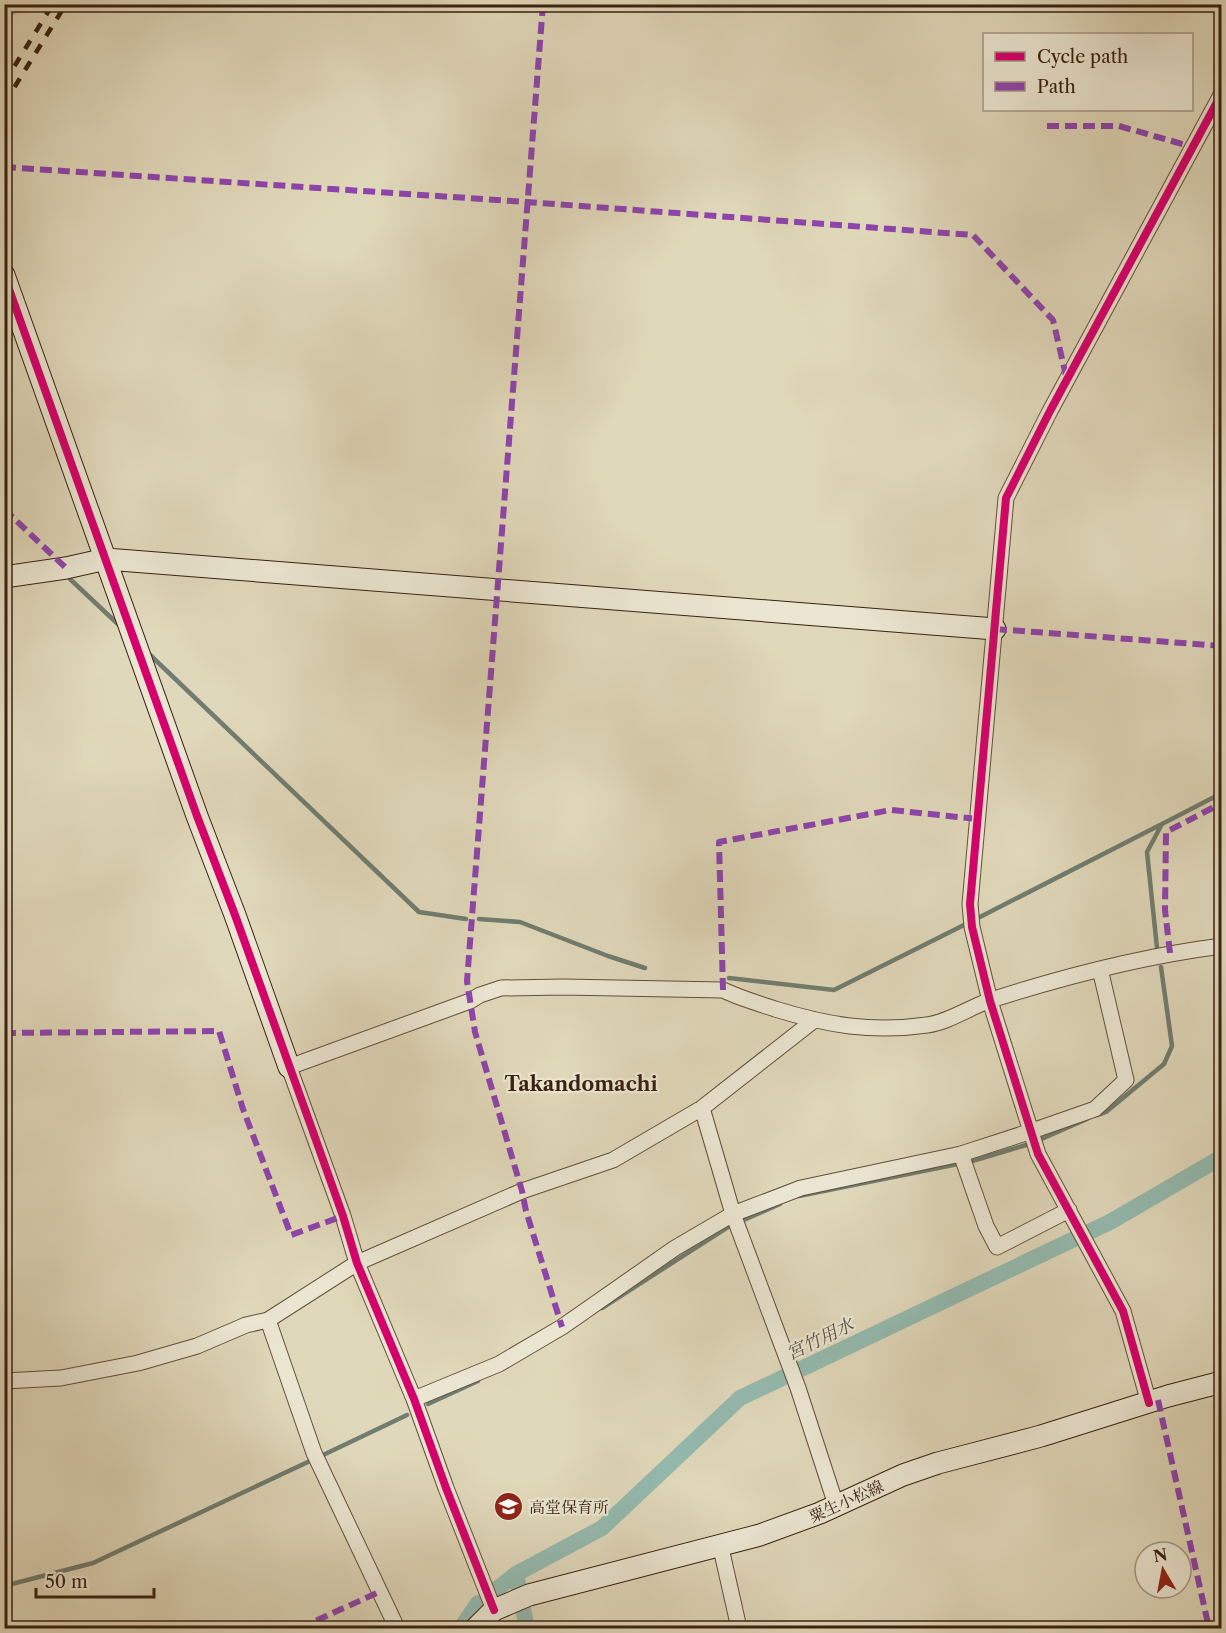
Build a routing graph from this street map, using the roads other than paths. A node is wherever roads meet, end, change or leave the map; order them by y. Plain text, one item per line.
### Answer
1 (1221, 93) edge
2 (4, 275) edge
3 (105, 559) junction
4 (4, 577) edge
5 (995, 629) junction
6 (1221, 946) edge
7 (1100, 969) junction
8 (990, 1000) junction
9 (813, 1021) junction
10 (289, 1067) junction
11 (702, 1108) junction
12 (1032, 1131) junction
13 (962, 1154) junction
14 (1071, 1216) junction
15 (734, 1217) junction
16 (357, 1263) junction
17 (268, 1320) junction
18 (4, 1381) edge
19 (1221, 1382) edge
20 (414, 1399) junction
21 (1149, 1403) junction
22 (836, 1505) junction
23 (720, 1544) junction
24 (499, 1607) junction
25 (397, 1629) edge
26 (476, 1629) edge
27 (738, 1629) edge

1 - 5 street
2 - 3 street
3 - 4 street
3 - 5 street
3 - 10 street
5 - 8 street
6 - 7 street
7 - 8 street
7 - 12 street
8 - 9 street
8 - 12 street
9 - 10 street
9 - 11 street
10 - 16 street
11 - 15 street
11 - 16 street
12 - 13 street
12 - 14 street
13 - 14 street
13 - 15 street
14 - 21 street
15 - 20 street
15 - 22 street
16 - 17 street
16 - 20 street
17 - 18 street
17 - 25 street
19 - 21 street, 粟生小松線
20 - 24 street
21 - 22 street, 粟生小松線
22 - 23 street, 粟生小松線
23 - 24 street, 粟生小松線
23 - 27 street
24 - 26 street, 粟生小松線

